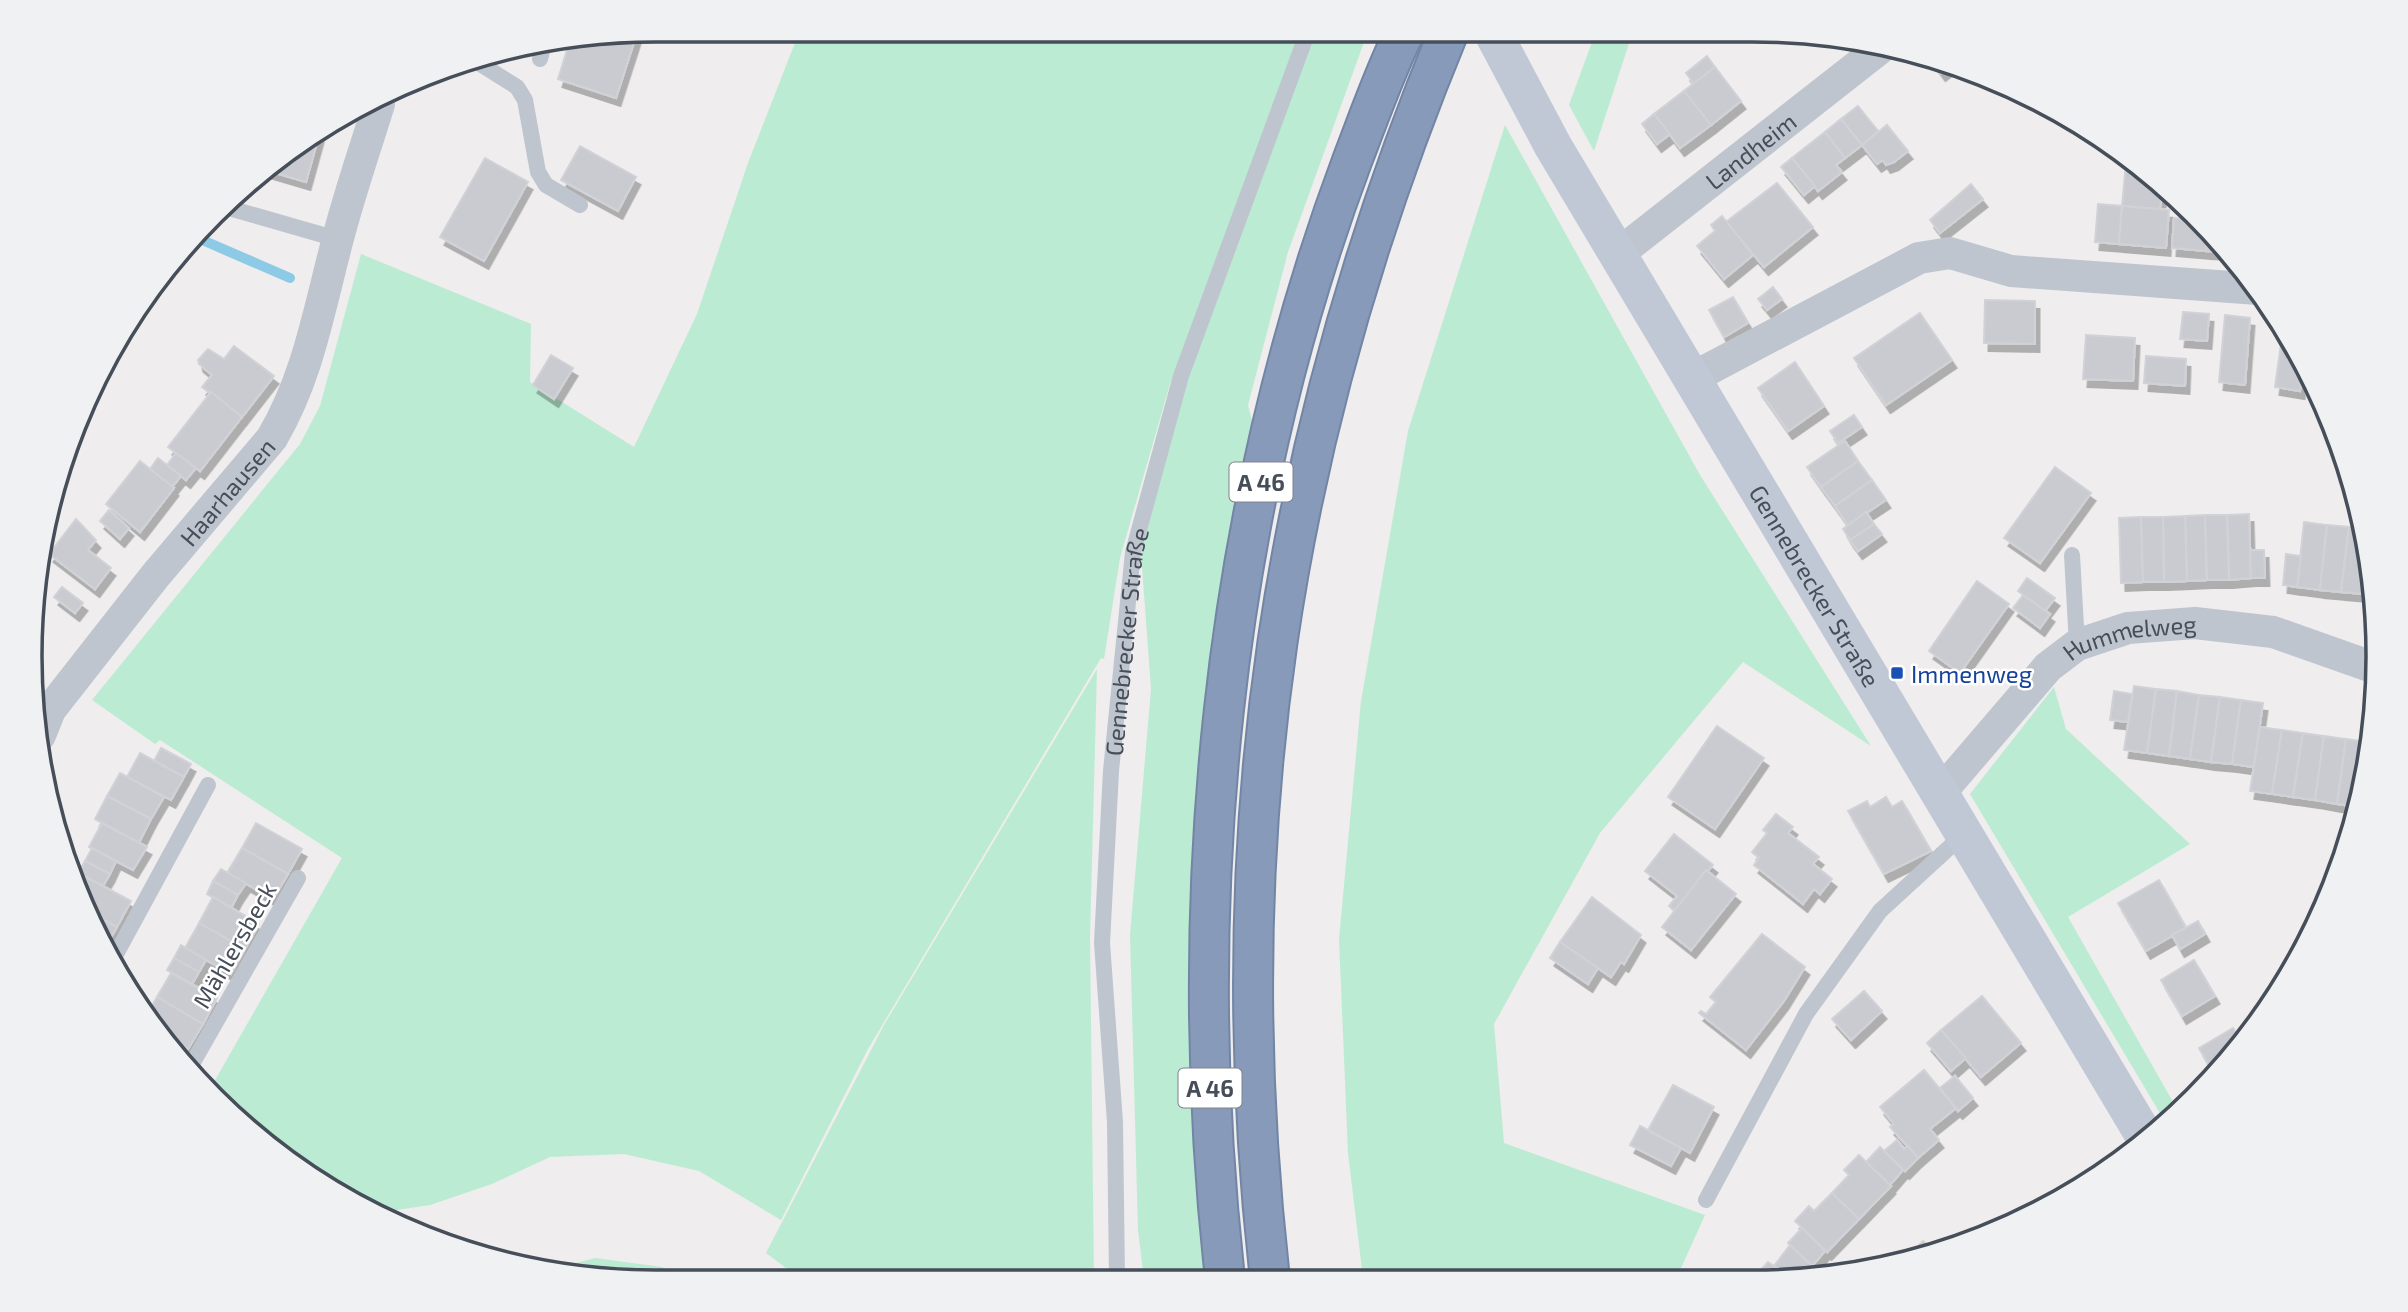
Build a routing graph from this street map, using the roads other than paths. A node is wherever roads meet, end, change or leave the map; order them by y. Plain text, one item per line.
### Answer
1 (1304, 42) edge
2 (1400, 42) edge
3 (1444, 42) edge
4 (1498, 42) edge
5 (1873, 54) edge
6 (485, 67) edge
7 (378, 108) edge
8 (580, 205) dead end
9 (235, 210) edge
10 (337, 239) junction
11 (1618, 254) junction
12 (2243, 288) edge
13 (1692, 378) junction
14 (2071, 555) dead end
15 (2077, 645) junction
16 (2366, 665) edge
17 (45, 713) edge
18 (208, 785) dead end
19 (1940, 793) junction
20 (1964, 834) junction
21 (298, 878) dead end
22 (118, 951) edge
23 (194, 1061) edge
24 (2141, 1131) edge
25 (1706, 1200) dead end
26 (1116, 1270) edge
27 (1224, 1270) edge
28 (1269, 1270) edge

1 - 26 lane, Gennebrecker Straße
2 - 27 highway, A 46
3 - 28 highway, A 46
4 - 11 main road, Gennebrecker Straße
5 - 11 street, Landheim
6 - 8 lane
7 - 10 street, Haarhausen
9 - 10 lane
10 - 17 street, Haarhausen
11 - 13 main road, Gennebrecker Straße
12 - 13 street
13 - 19 main road, Gennebrecker Straße
14 - 15 lane
15 - 16 street, Hummelweg
15 - 19 street, Hummelweg
18 - 22 lane
19 - 20 main road, Gennebrecker Straße
20 - 24 main road, Gennebrecker Straße
20 - 25 lane
21 - 23 lane, Mählersbeck

